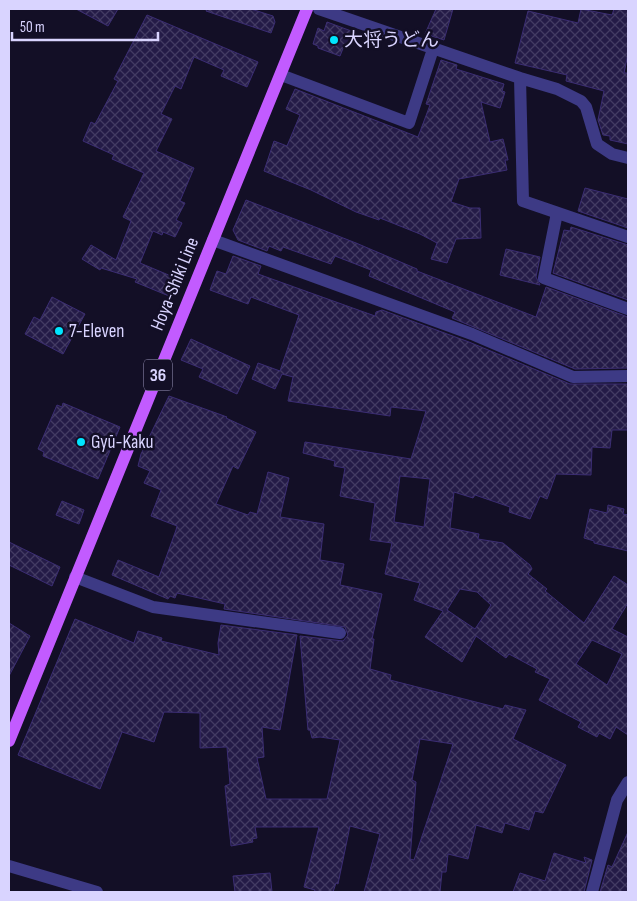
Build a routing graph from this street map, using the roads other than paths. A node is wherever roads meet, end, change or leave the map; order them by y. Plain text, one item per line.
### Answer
1 (307, 9) edge
2 (319, 9) edge
3 (433, 49) junction
4 (281, 75) junction
5 (520, 78) junction
6 (628, 158) edge
7 (557, 213) junction
8 (628, 237) edge
9 (213, 240) junction
10 (628, 309) edge
11 (628, 376) edge
12 (75, 577) junction
13 (340, 632) dead end
14 (9, 741) edge
15 (628, 782) edge
16 (9, 866) edge
17 (98, 892) edge
18 (592, 892) edge

1 - 4 main road, Hoya-Shiki Line / 36
2 - 3 street
3 - 4 street
3 - 5 street
4 - 9 main road, Hoya-Shiki Line / 36
5 - 6 street
5 - 7 street
7 - 8 street
7 - 10 street
9 - 11 street
9 - 12 main road, Hoya-Shiki Line / 36
12 - 13 street
12 - 14 main road, Hoya-Shiki Line / 36
15 - 18 street
16 - 17 street

